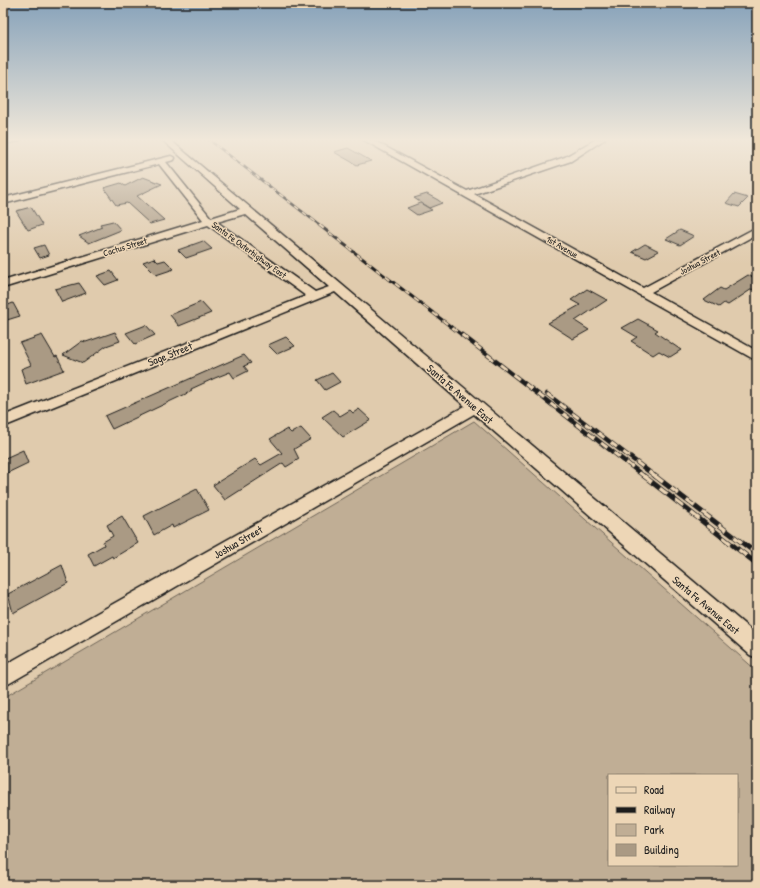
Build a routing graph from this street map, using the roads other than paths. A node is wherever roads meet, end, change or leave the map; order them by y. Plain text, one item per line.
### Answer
1 (84, 180) edge
2 (177, 180) edge
3 (212, 180) edge
4 (441, 180) edge
5 (506, 180) edge
6 (466, 194) junction
7 (3, 201) edge
8 (247, 210) junction
9 (209, 221) junction
10 (757, 230) edge
11 (3, 285) edge
12 (338, 287) junction
13 (642, 293) junction
14 (313, 296) junction
15 (757, 358) edge
16 (474, 407) junction
17 (3, 422) edge
18 (757, 648) edge
19 (3, 677) edge

1 - 7 street
2 - 9 street, Santa Fe Outerhighway East
3 - 8 street, Santa Fe Avenue East
4 - 6 street, 1st Avenue
5 - 6 street
6 - 13 street, 1st Avenue
8 - 9 street, Cactus Street
8 - 12 street, Santa Fe Avenue East
9 - 11 street, Cactus Street
9 - 14 street, Santa Fe Outerhighway East
10 - 13 street, Joshua Street
12 - 14 street, Sage Street
12 - 16 street, Santa Fe Avenue East
13 - 15 street, 1st Avenue
14 - 17 street, Sage Street
16 - 18 street, Santa Fe Avenue East
16 - 19 street, Joshua Street

